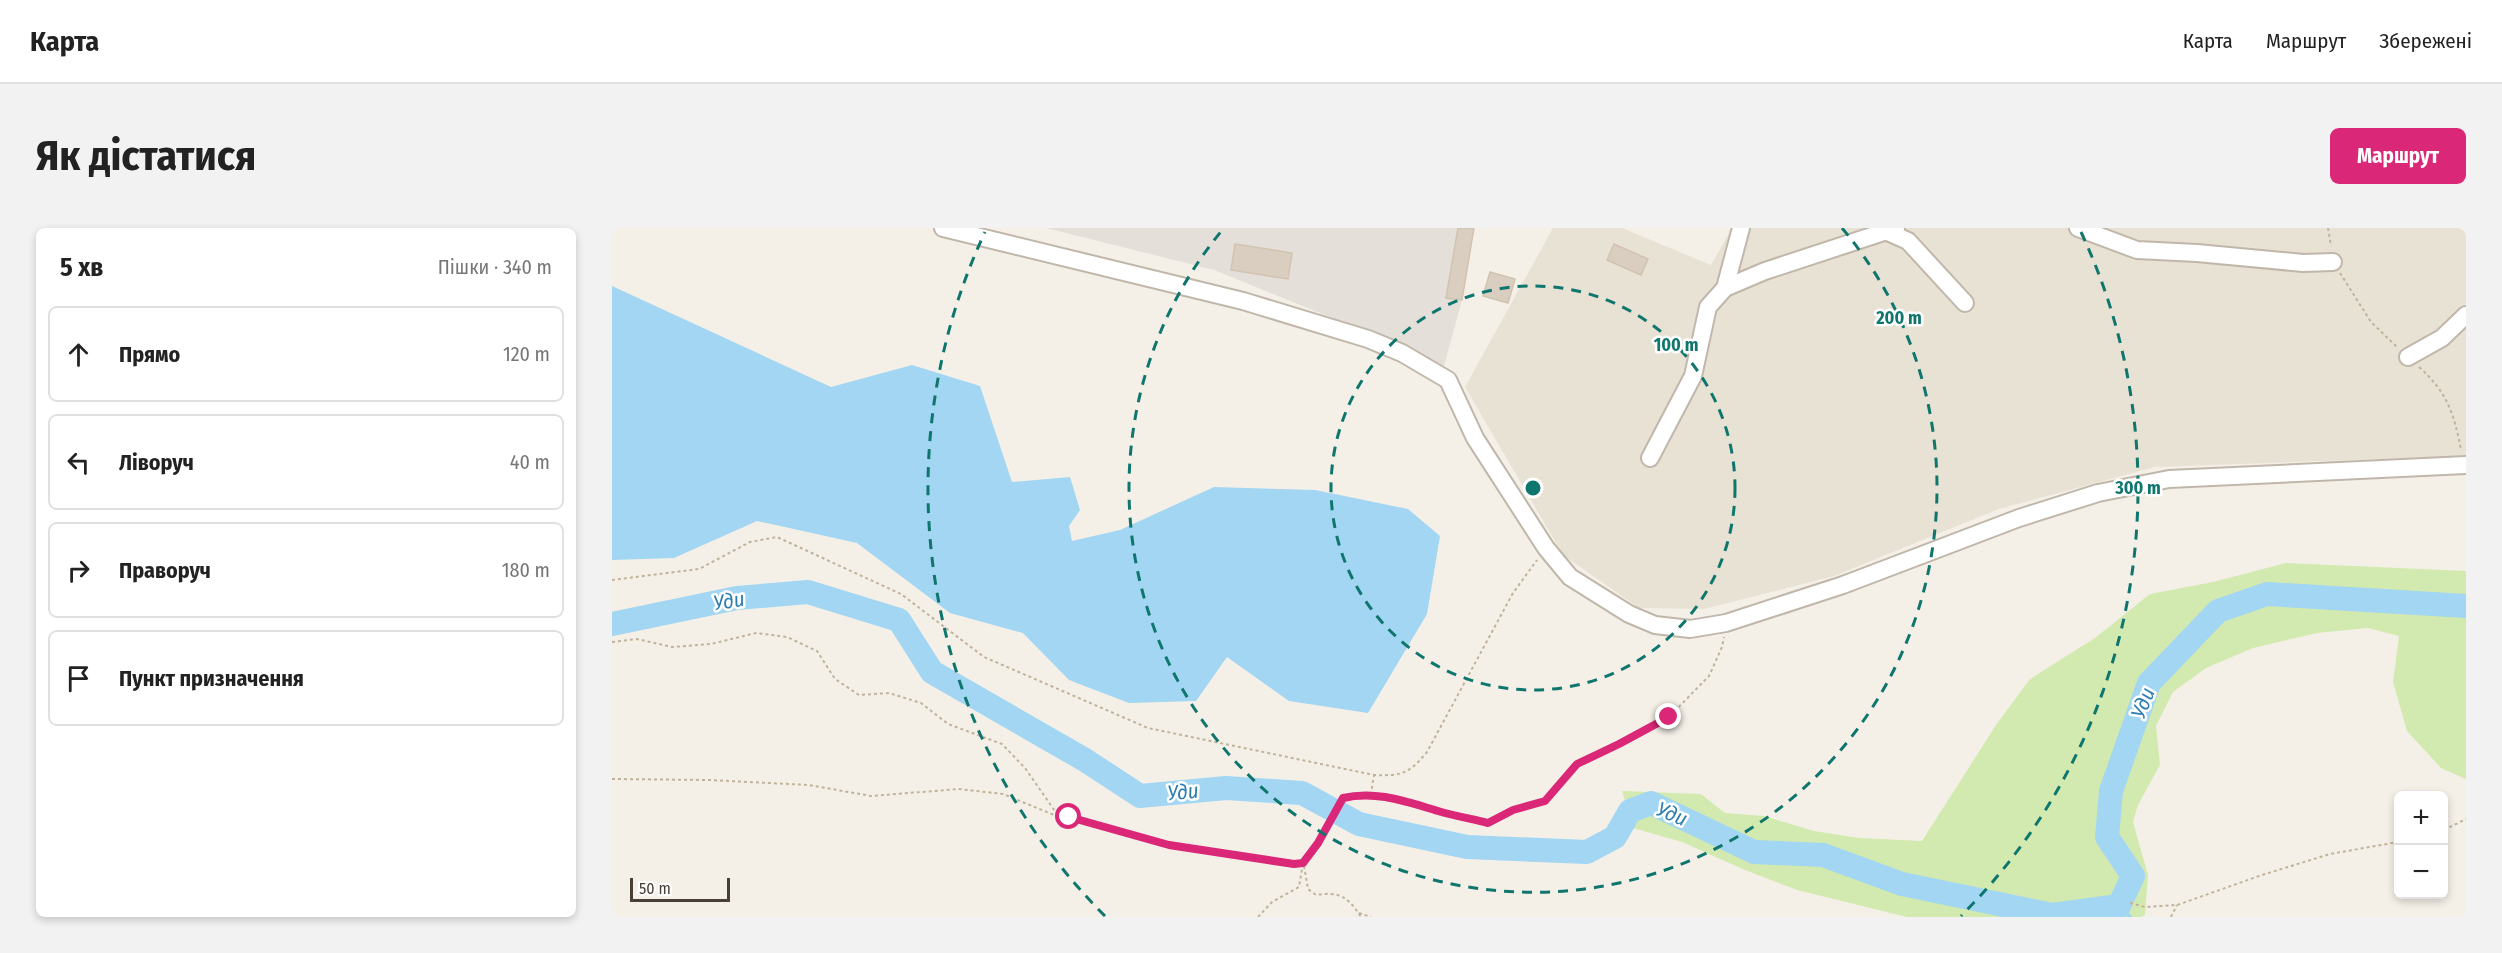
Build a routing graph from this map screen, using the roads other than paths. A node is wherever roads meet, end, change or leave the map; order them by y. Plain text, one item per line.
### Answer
1 (943, 228) edge
2 (1741, 228) edge
3 (2078, 228) edge
4 (1886, 229) edge
5 (2333, 262) dead end
6 (1725, 288) junction
7 (1965, 303) dead end
8 (2466, 315) edge
9 (2408, 357) dead end
10 (1650, 458) dead end
11 (2466, 465) edge

1 - 11 street
2 - 6 street
3 - 5 street
4 - 6 street
4 - 7 street
6 - 10 street
8 - 9 street

